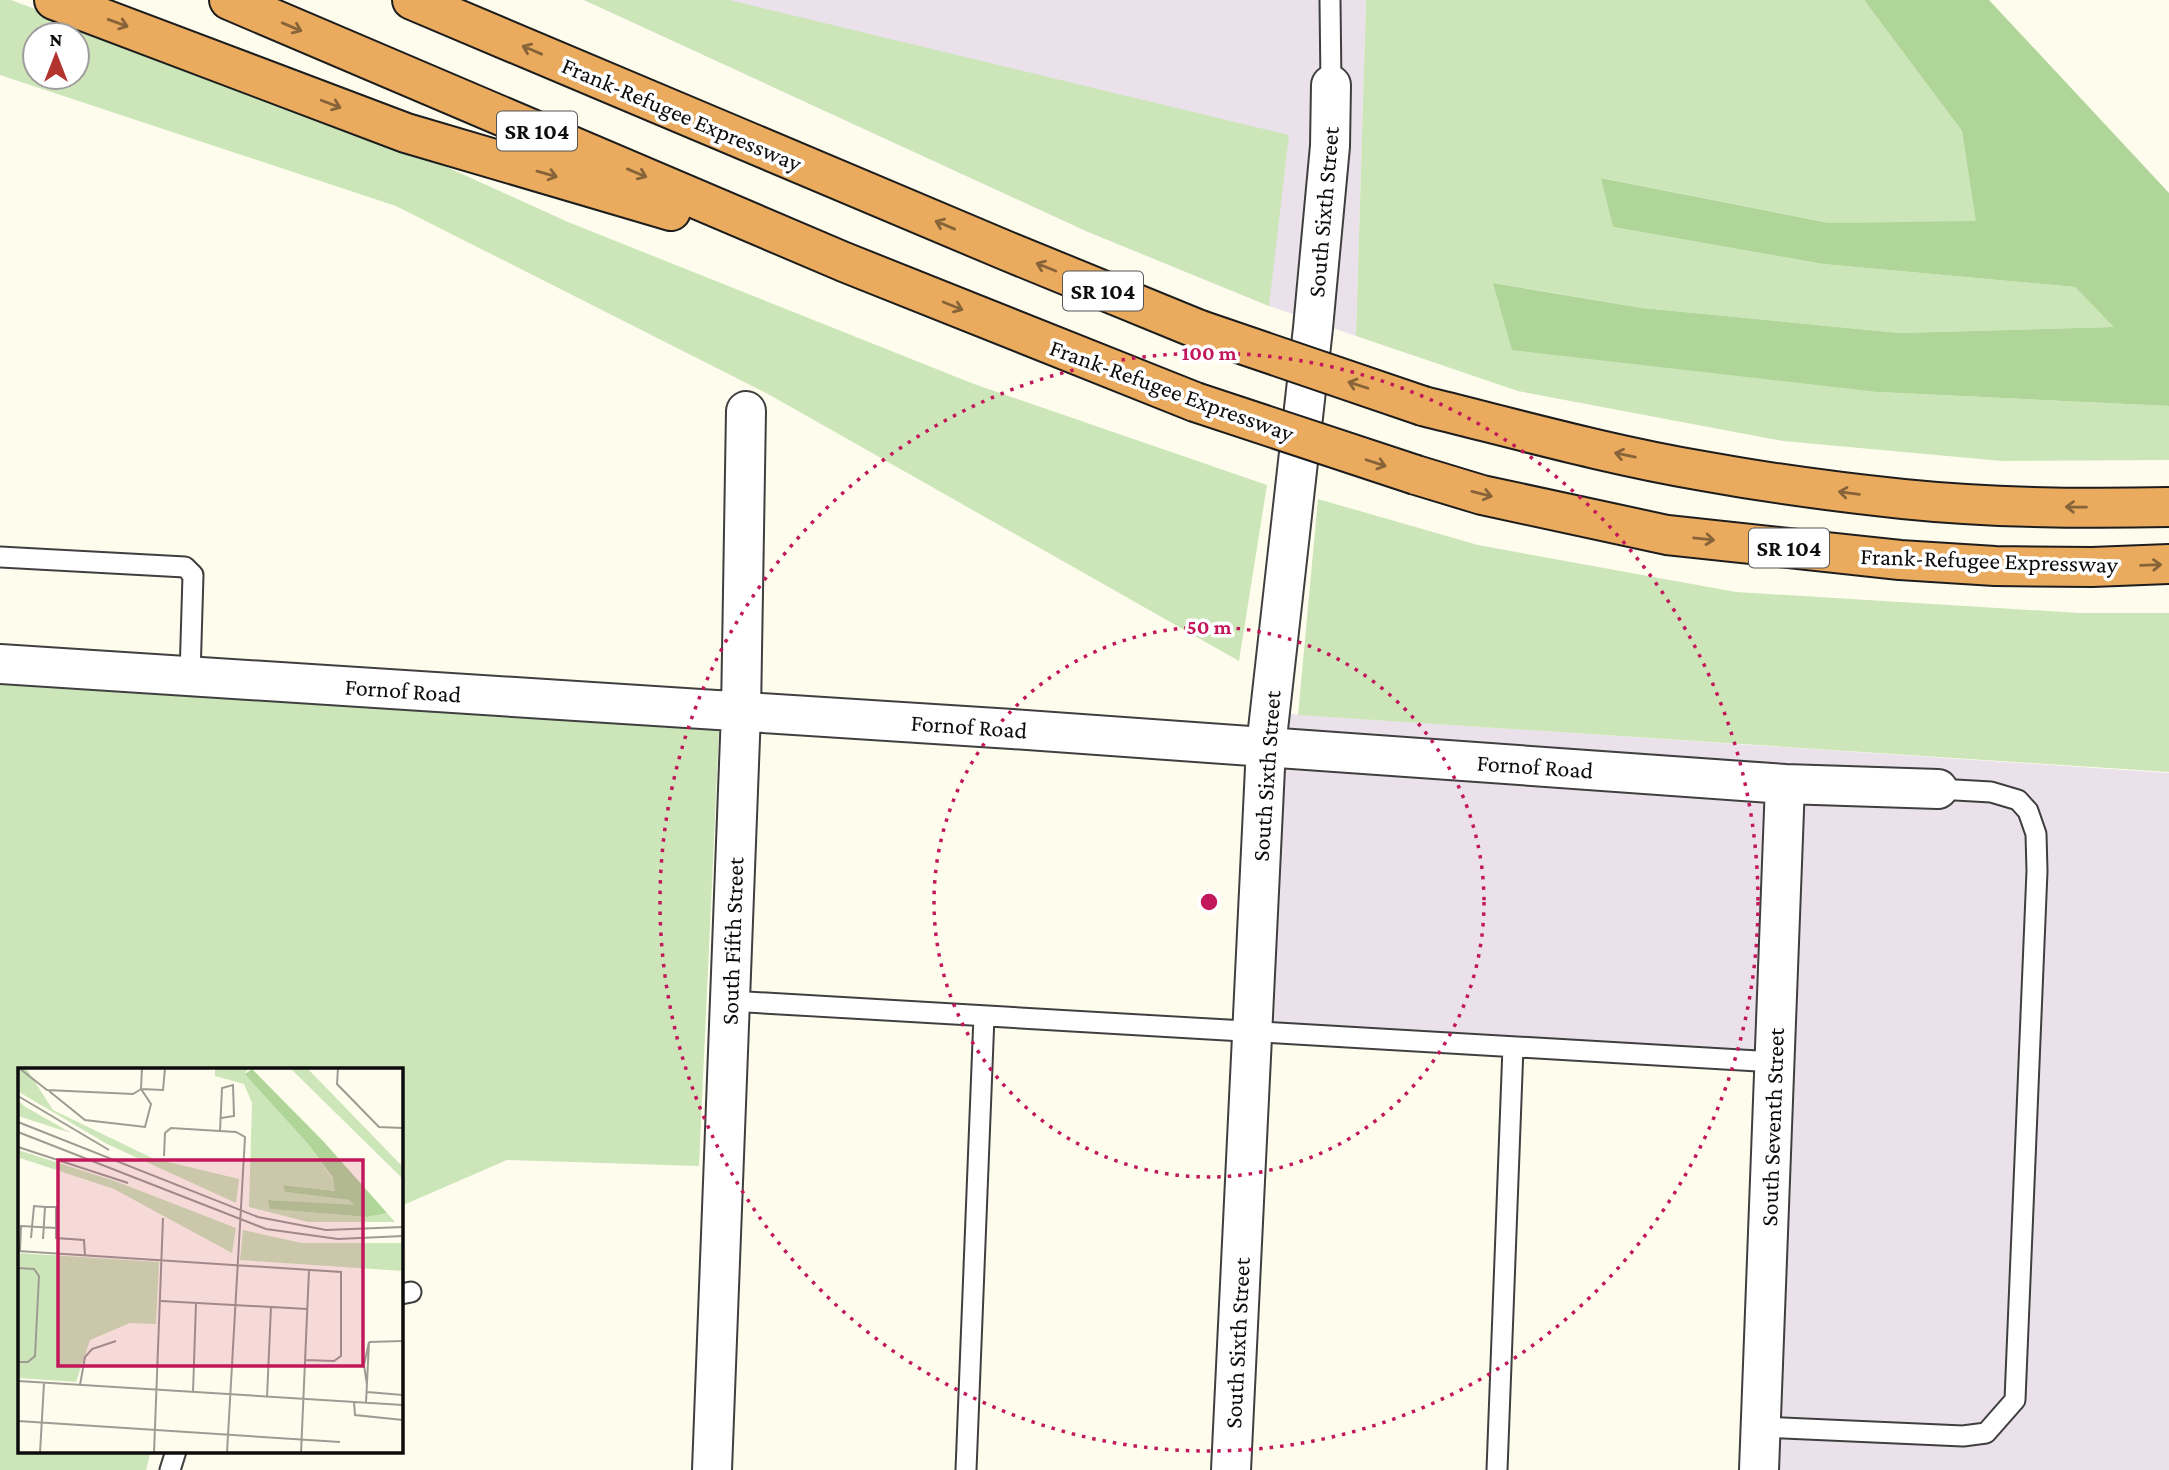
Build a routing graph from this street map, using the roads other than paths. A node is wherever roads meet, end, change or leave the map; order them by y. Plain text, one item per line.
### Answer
1 (54, 0) edge
2 (229, 0) edge
3 (412, 0) edge
4 (452, 0) edge
5 (1330, 0) edge
6 (494, 34) junction
7 (1331, 85) joint
8 (844, 262) junction
9 (746, 411) dead end
10 (2169, 507) edge
11 (0, 557) edge
12 (2169, 564) edge
13 (0, 664) edge
14 (190, 676) junction
15 (741, 712) junction
16 (1266, 747) junction
17 (1784, 784) junction
18 (1938, 789) joint
19 (730, 1002) junction
20 (984, 1016) junction
21 (1252, 1031) junction
22 (1513, 1047) junction
23 (1775, 1062) junction
24 (1761, 1427) junction
25 (176, 1452) edge
26 (170, 1470) edge
27 (712, 1470) edge
28 (966, 1470) edge
29 (1231, 1470) edge
30 (1497, 1470) edge
31 (1759, 1470) edge

1 -> 8 highway
2 -> 8 highway, Frank-Refugee Expressway / SR 104
3 - 6 highway, Frank-Refugee Expressway / SR 104
4 - 6 highway
5 - 7 lane
10 -> 6 highway, Frank-Refugee Expressway / SR 104, bridge
7 - 16 street, South Sixth Street
8 -> 12 highway, Frank-Refugee Expressway / SR 104, bridge
9 - 15 street, South Fifth Street
11 - 14 lane
13 - 14 street, Fornof Road
14 - 15 street, Fornof Road
15 - 16 street, Fornof Road
15 - 19 street, South Fifth Street
16 - 17 street, Fornof Road
16 - 21 street, South Sixth Street
17 - 18 street, Fornof Road
17 - 23 street, South Seventh Street
18 - 24 lane
19 - 20 lane
19 - 27 street, South Fifth Street
20 - 21 lane
20 - 28 lane
21 - 22 lane
21 - 29 street, South Sixth Street
22 - 23 lane
22 - 30 lane
23 - 24 street, South Seventh Street
24 - 31 street, South Seventh Street
25 - 26 lane

